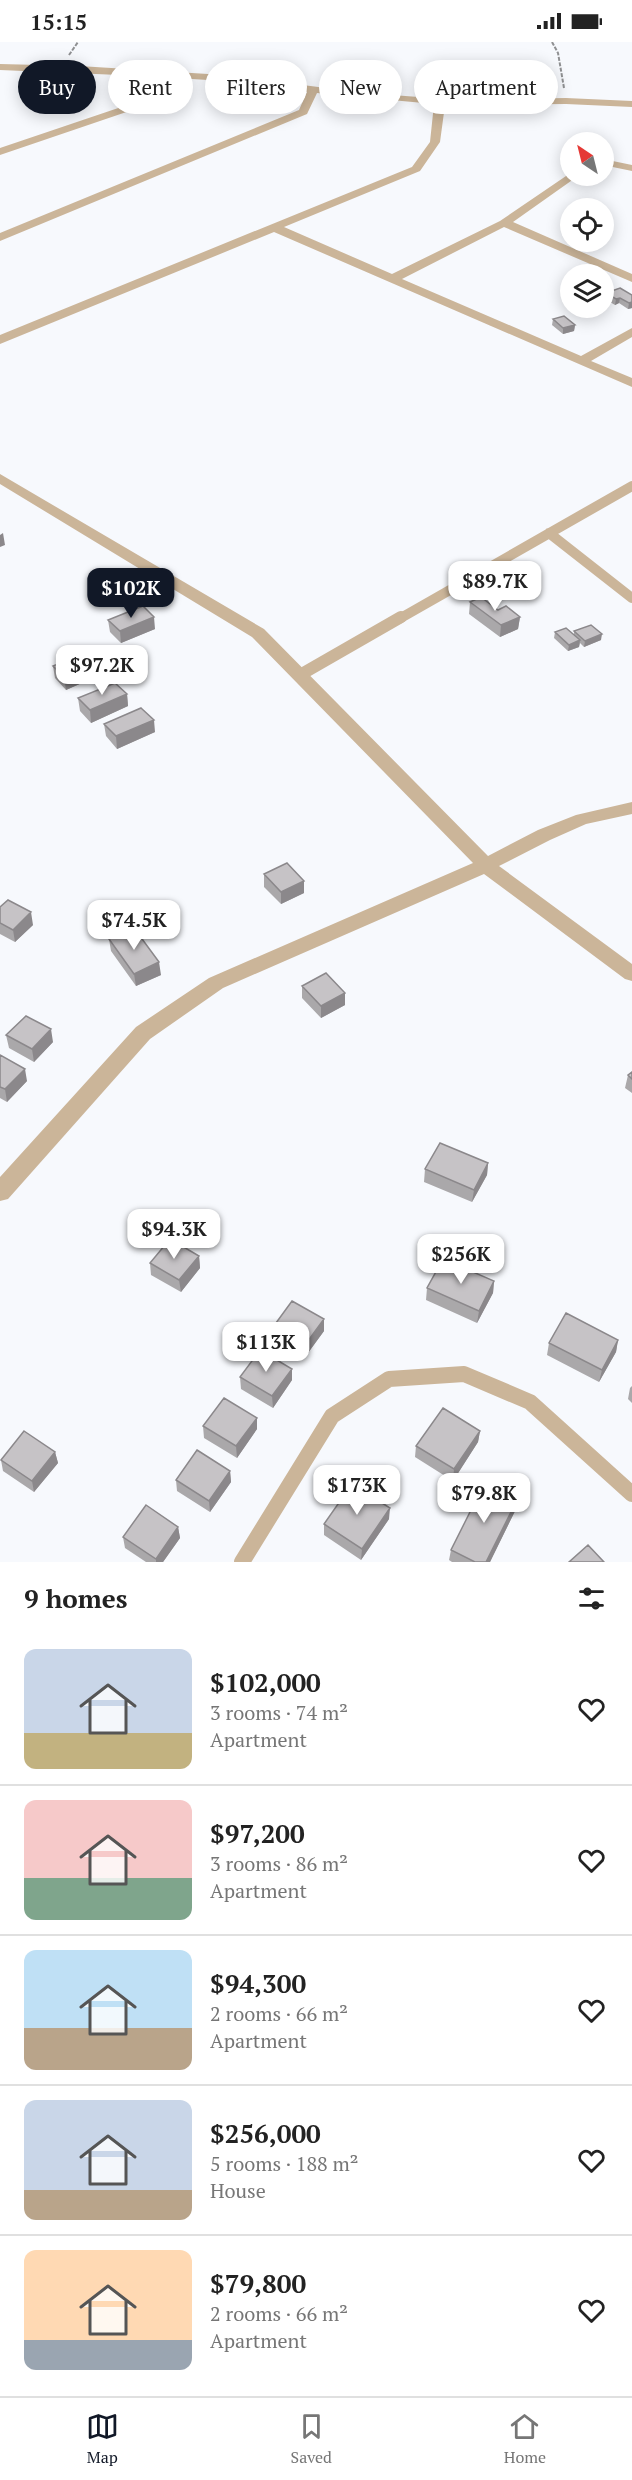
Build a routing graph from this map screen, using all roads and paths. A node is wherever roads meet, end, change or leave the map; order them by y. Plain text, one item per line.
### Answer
1 (552, 42) edge
2 (0, 66) edge
3 (108, 72) edge
4 (193, 76) edge
5 (313, 90) junction
6 (414, 98) edge
7 (558, 101) edge
8 (566, 101) junction
9 (632, 104) edge
10 (111, 114) edge
11 (438, 114) edge
12 (0, 152) edge
13 (614, 164) edge
14 (632, 168) edge
15 (560, 185) edge
16 (504, 223) junction
17 (273, 227) junction
18 (0, 237) edge
19 (632, 278) edge
20 (392, 279) junction
21 (632, 332) edge
22 (0, 340) edge
23 (581, 361) junction
24 (632, 383) edge
25 (0, 478) edge
26 (632, 486) edge
27 (549, 533) junction
28 (632, 598) edge
29 (300, 675) junction
30 (632, 808) edge
31 (486, 865) junction
32 (632, 974) edge
33 (0, 1191) edge
34 (632, 1494) edge
35 (242, 1562) edge

1 - 8 path
2 - 3 street
4 - 5 street
5 - 6 street
5 - 18 street
7 - 8 street
8 - 9 street
10 - 12 street
11 - 17 street
13 - 14 street
15 - 16 street
16 - 19 street
16 - 20 street
17 - 20 street
17 - 22 street
20 - 23 street
21 - 23 street
23 - 24 street
25 - 29 street
26 - 27 lane
27 - 28 lane
27 - 29 lane
29 - 31 street
30 - 31 street
31 - 32 street
31 - 33 street
34 - 35 lane

